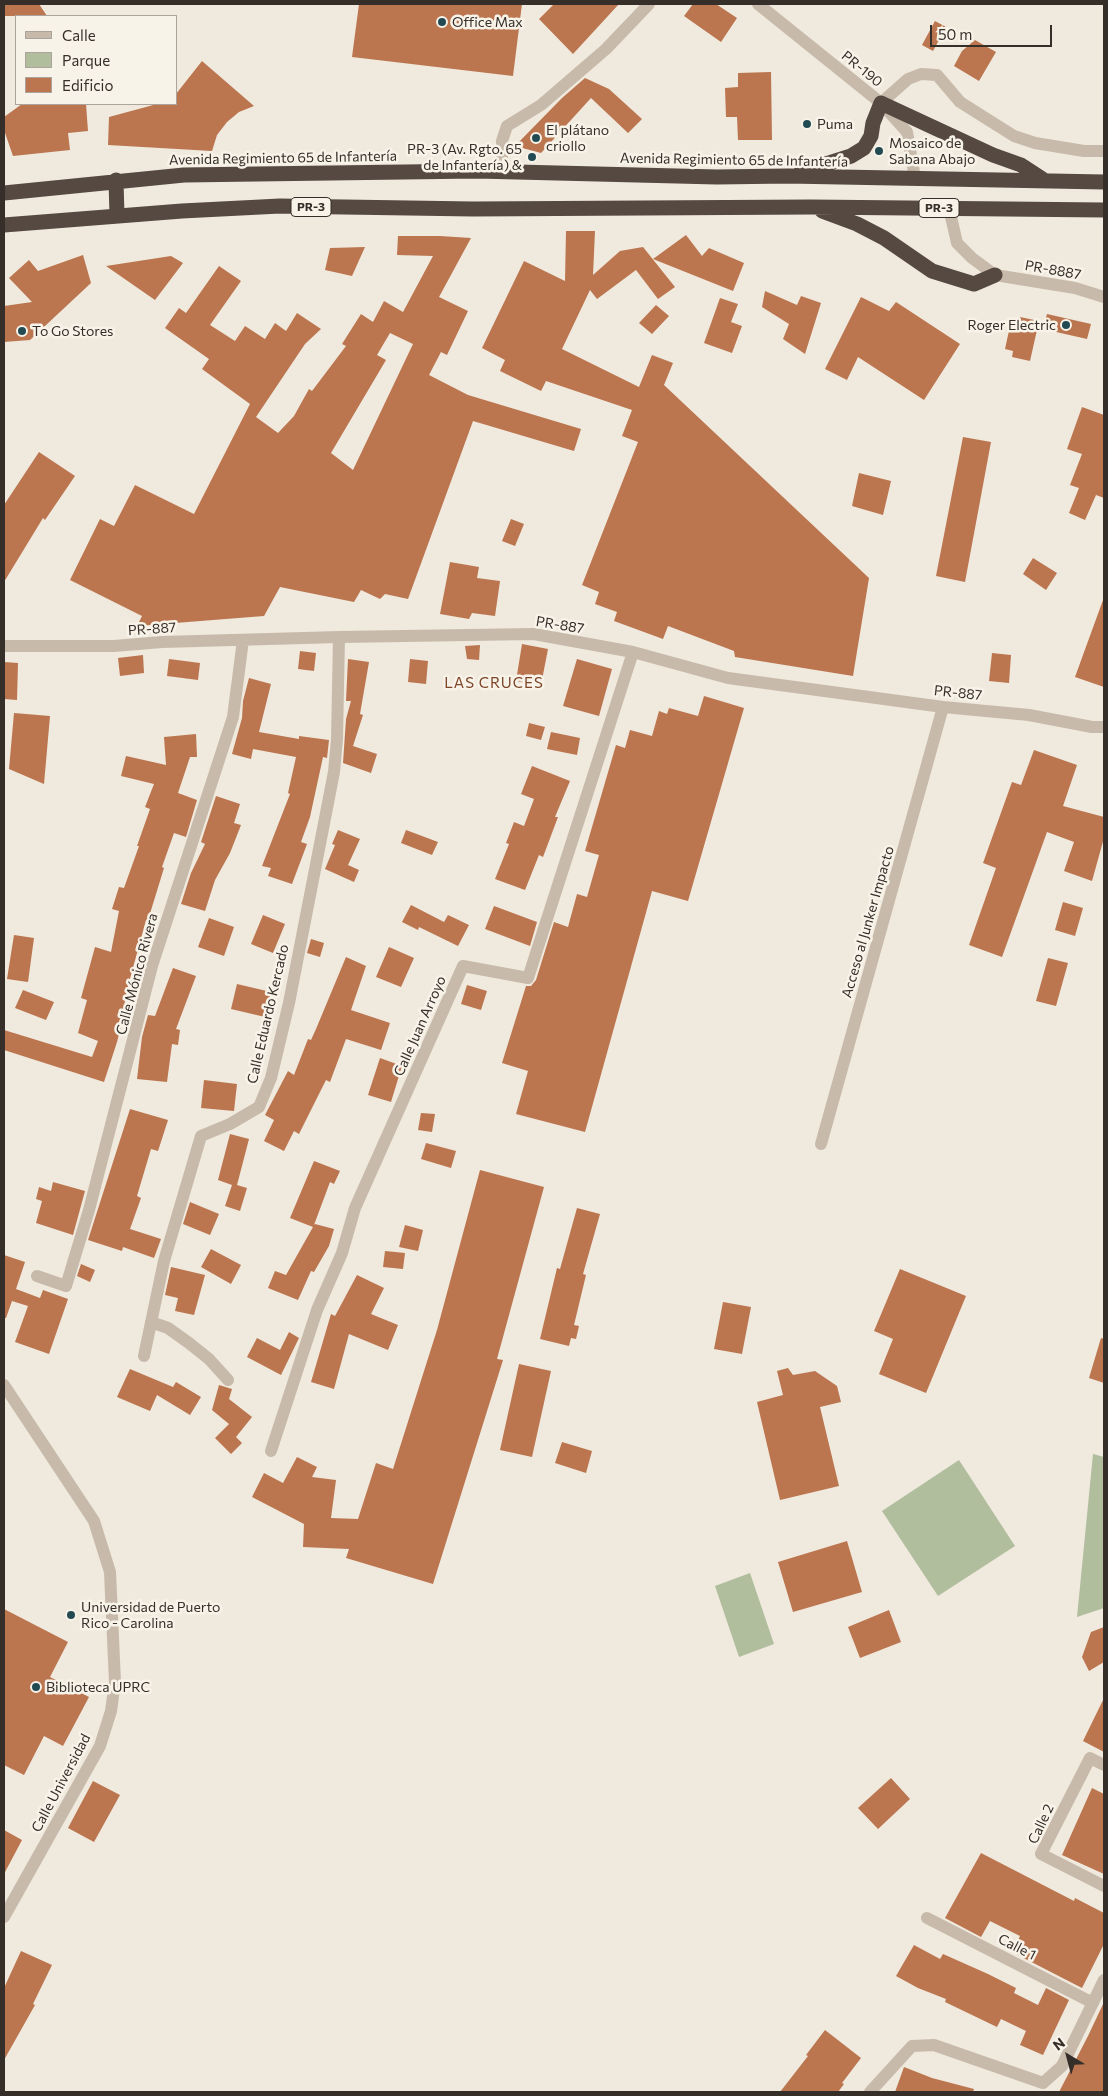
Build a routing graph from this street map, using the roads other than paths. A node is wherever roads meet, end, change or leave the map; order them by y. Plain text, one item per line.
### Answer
1 (649, 4) edge
2 (758, 4) edge
3 (881, 103) junction
4 (1104, 151) edge
5 (502, 172) junction
6 (788, 176) junction
7 (915, 178) junction
8 (116, 180) junction
9 (1044, 180) junction
10 (1104, 182) edge
11 (4, 193) edge
12 (811, 208) junction
13 (949, 208) junction
14 (1104, 210) edge
15 (117, 216) junction
16 (4, 225) edge
17 (995, 275) junction
18 (1104, 297) edge
19 (339, 637) junction
20 (243, 640) junction
21 (4, 646) edge
22 (633, 652) junction
23 (943, 707) junction
24 (1104, 727) edge
25 (821, 1144) dead end
26 (37, 1276) dead end
27 (151, 1322) junction
28 (144, 1356) dead end
29 (228, 1380) dead end
30 (4, 1385) edge
31 (271, 1451) dead end
32 (1104, 1765) edge
33 (1104, 1886) edge
34 (4, 1917) edge
35 (927, 1918) dead end
36 (1104, 1980) edge
37 (1093, 2003) junction
38 (870, 2092) edge

1 - 5 street
2 - 3 street, PR-190 / PR-190
3 - 4 street
3 - 6 highway
3 - 7 street, PR-190 / PR-190
3 - 9 highway
5 - 6 highway, Avenida Regimiento 65 de Infantería / PR-3
5 - 8 highway, Avenida Regimiento 65 de Infantería / PR-3
6 - 7 highway, Avenida Regimiento 65 de Infantería / PR-3
7 - 9 highway, Avenida Regimiento 65 de Infantería / PR-3
8 - 11 highway, Avenida Regimiento 65 de Infantería / PR-3
8 - 15 highway
9 - 10 highway, Avenida Regimiento 65 de Infantería / PR-3
12 - 13 highway, PR-3
12 - 15 highway, PR-3
12 - 17 highway
13 - 14 highway, PR-3
13 - 17 street
15 - 16 highway, PR-3
17 - 18 street, PR-8887 / PR-8887
19 - 20 street, PR-887
19 - 22 street, PR-887
19 - 27 street, Calle Eduardo Kercado
20 - 21 street, PR-887
20 - 26 street, Calle Mónico Rivera
22 - 23 street, PR-887
22 - 31 street, Calle Juan Arroyo
23 - 24 street, PR-887
23 - 25 street, Acceso al Junker Impacto
27 - 28 street, Calle Eduardo Kercado
27 - 29 street
30 - 34 street, Calle Universidad
32 - 33 street, Calle 2
35 - 37 street, Calle 1
36 - 37 street
37 - 38 street

